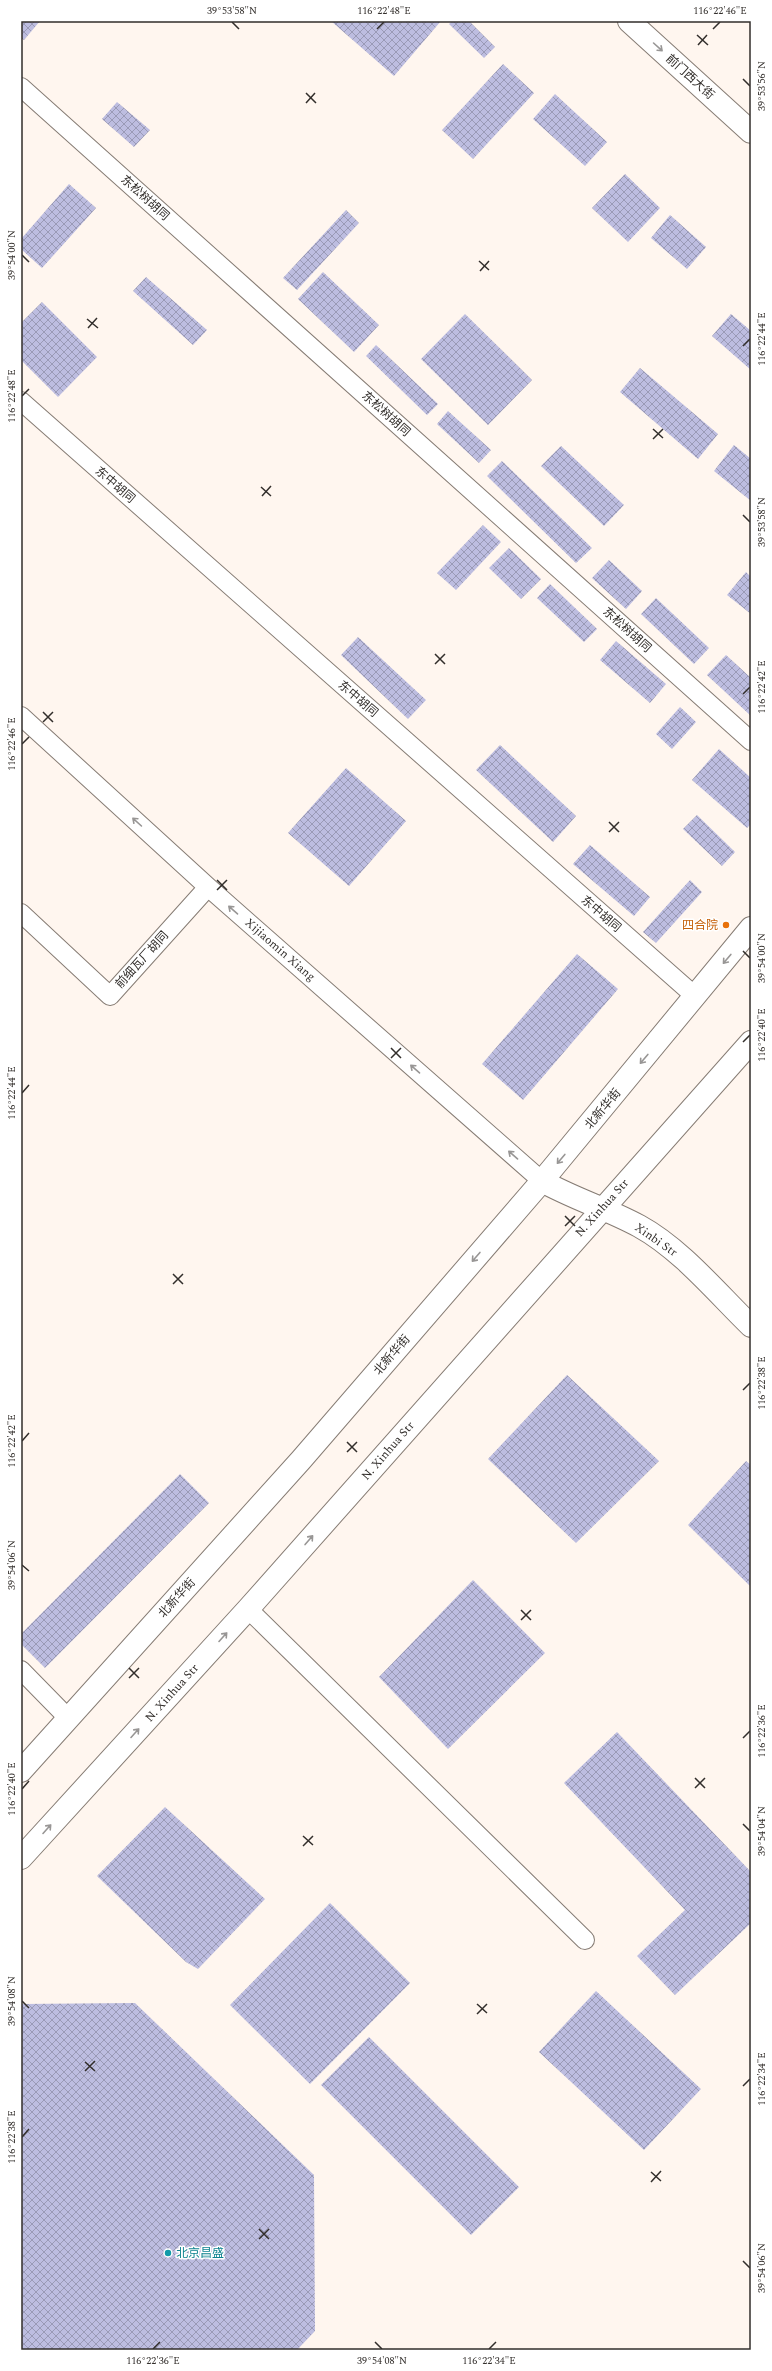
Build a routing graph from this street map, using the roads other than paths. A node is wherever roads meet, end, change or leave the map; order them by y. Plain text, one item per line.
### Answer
1 (630, 21) edge
2 (21, 87) edge
3 (751, 132) edge
4 (21, 401) edge
5 (21, 716) edge
6 (751, 741) edge
7 (208, 887) junction
8 (21, 913) edge
9 (751, 928) edge
10 (696, 997) junction
11 (751, 1042) edge
12 (542, 1181) junction
13 (600, 1210) junction
14 (751, 1326) edge
15 (248, 1610) junction
16 (21, 1670) edge
17 (69, 1719) junction
18 (21, 1771) edge
19 (21, 1858) edge
20 (585, 1940) dead end

1 -> 3 street, 前门西大街
2 - 6 lane, 东松树胡同
4 - 10 lane, 东中胡同
7 -> 5 lane, Xijiaomin Xiang
7 - 8 lane, 前细瓦厂胡同
12 -> 7 lane, Xijiaomin Xiang
9 -> 10 street, 北新华街
10 -> 12 street, 北新华街
11 - 13 street, N. Xinhua Str
12 - 13 street, Xinbi Str
12 -> 17 street, 北新华街
13 - 14 street, Xinbi Str
15 -> 13 street, N. Xinhua Str
19 -> 15 street, N. Xinhua Str
15 - 20 lane
16 - 17 lane
17 - 18 street, 北新华街

